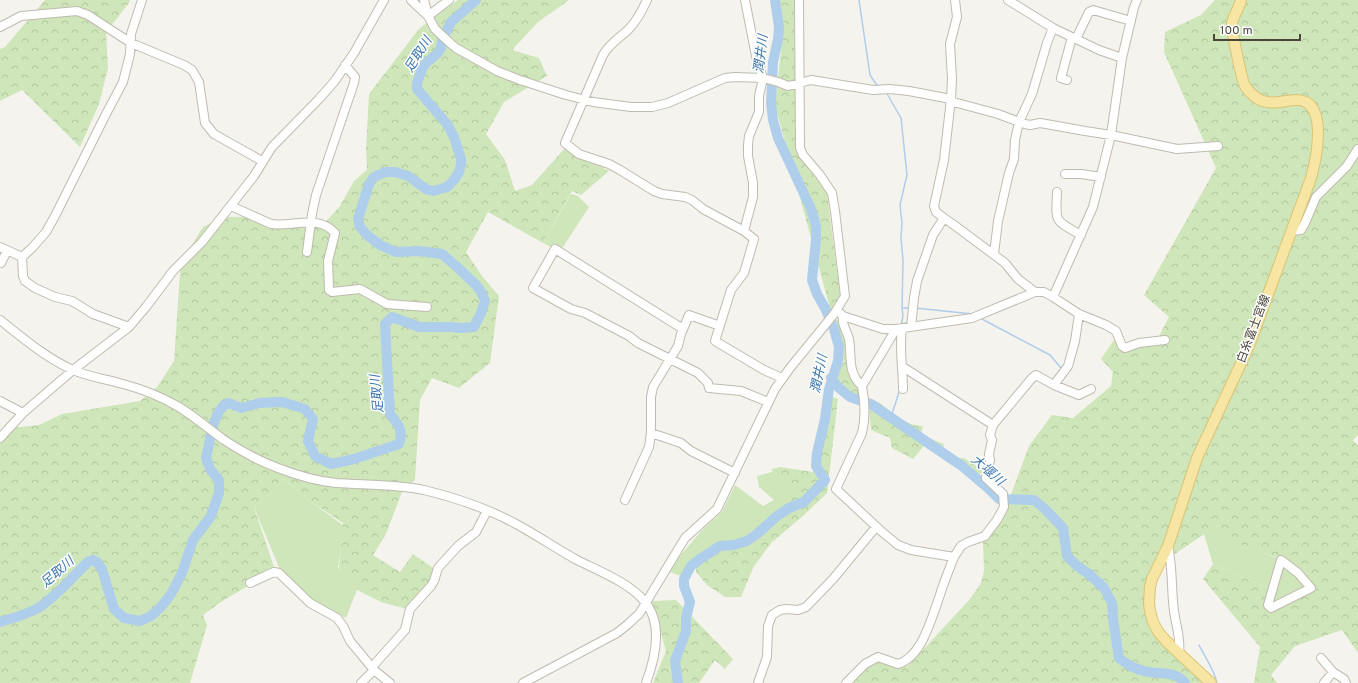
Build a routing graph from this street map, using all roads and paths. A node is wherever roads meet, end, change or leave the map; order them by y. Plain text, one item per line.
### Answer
1 (142, 0) edge
2 (384, 0) edge
3 (411, 0) edge
4 (424, 0) edge
5 (449, 0) edge
6 (647, 0) edge
7 (746, 0) edge
8 (799, 0) edge
9 (955, 0) edge
10 (1008, 0) edge
11 (1138, 0) edge
12 (1241, 0) edge
13 (428, 16) junction
14 (1131, 21) junction
15 (0, 27) edge
16 (1053, 28) junction
17 (1074, 38) junction
18 (131, 43) junction
19 (1122, 58) junction
20 (345, 65) junction
21 (765, 79) junction
22 (1067, 80) dead end
23 (800, 82) junction
24 (583, 99) junction
25 (951, 100) junction
26 (1019, 122) junction
27 (1111, 135) junction
28 (1218, 146) dead end
29 (1358, 149) edge
30 (262, 161) junction
31 (1065, 174) dead end
32 (1101, 177) junction
33 (1057, 192) dead end
34 (232, 206) junction
35 (944, 218) junction
36 (311, 222) junction
37 (744, 231) junction
38 (1291, 231) junction
39 (1081, 235) junction
40 (3, 249) edge
41 (307, 252) dead end
42 (994, 254) junction
43 (22, 257) junction
44 (1, 263) dead end
45 (1035, 292) junction
46 (1053, 296) junction
47 (427, 306) dead end
48 (838, 313) junction
49 (1079, 314) junction
50 (0, 320) edge
51 (720, 326) junction
52 (128, 327) junction
53 (911, 327) junction
54 (683, 329) junction
55 (899, 329) junction
56 (1165, 340) dead end
57 (670, 360) junction
58 (903, 368) junction
59 (73, 370) junction
60 (782, 378) junction
61 (1054, 385) junction
62 (862, 389) junction
63 (903, 389) dead end
64 (1091, 389) dead end
65 (0, 401) edge
66 (768, 402) junction
67 (23, 413) junction
68 (993, 425) junction
69 (651, 433) junction
70 (0, 438) edge
71 (735, 473) junction
72 (625, 500) dead end
73 (487, 511) junction
74 (876, 527) junction
75 (1168, 546) junction
76 (954, 557) junction
77 (1281, 560) joint
78 (250, 583) dead end
79 (646, 603) junction
80 (1179, 653) junction
81 (1321, 658) dead end
82 (373, 668) junction
83 (1333, 672) junction
84 (361, 683) edge
85 (390, 683) edge
86 (523, 683) edge
87 (646, 683) edge
88 (758, 683) edge
89 (846, 683) edge
90 (1211, 683) edge
91 (1324, 683) edge
92 (1346, 683) edge

1 - 18 street
2 - 20 street
3 - 13 street
4 - 13 street
5 - 13 street
6 - 24 street
7 - 21 street
8 - 23 street
9 - 25 street
10 - 16 street
11 - 14 street
12 - 38 main road, 白糸富士宮線
13 - 24 street
14 - 17 street
14 - 19 street
15 - 18 street
16 - 17 street
16 - 26 street
17 - 19 street
17 - 22 street
18 - 30 street
18 - 43 street
19 - 27 street
20 - 30 street
20 - 36 street
21 - 23 street
21 - 24 street
21 - 37 street
23 - 25 street
23 - 48 street
24 - 37 street
25 - 26 street
25 - 35 street
26 - 27 street
26 - 42 street
27 - 28 street
27 - 32 street
29 - 38 street
30 - 34 street
31 - 32 street
32 - 39 street
33 - 39 street
34 - 36 street
34 - 52 street
35 - 42 street
35 - 53 street
36 - 41 street
36 - 47 street
37 - 51 street
38 - 75 main road, 白糸富士宮線
39 - 46 street
40 - 43 street
40 - 44 street
42 - 45 street
43 - 52 street
45 - 46 street
45 - 53 street
46 - 49 street
48 - 55 street
48 - 60 street
48 - 62 street
49 - 56 street
49 - 61 street
50 - 59 street
51 - 54 street
51 - 60 street
52 - 59 street
53 - 55 street
54 - 57 street
54 - 57 street
55 - 58 street
55 - 62 street
57 - 66 street
57 - 69 street
58 - 63 street
58 - 68 street
59 - 67 street
59 - 73 street
60 - 66 street
61 - 64 street
61 - 68 street
62 - 74 street
65 - 67 street
66 - 71 street
67 - 70 street
68 - 76 street
69 - 71 street
69 - 72 street
71 - 79 street
73 - 79 street
73 - 82 street
74 - 76 street
74 - 88 street
75 - 80 street
75 - 80 main road, 白糸富士宮線
76 - 89 street
77 - 77 street
78 - 82 street
79 - 86 street
79 - 87 street
80 - 90 main road, 白糸富士宮線
81 - 83 street
82 - 84 street
82 - 85 street
83 - 91 street
83 - 92 street

